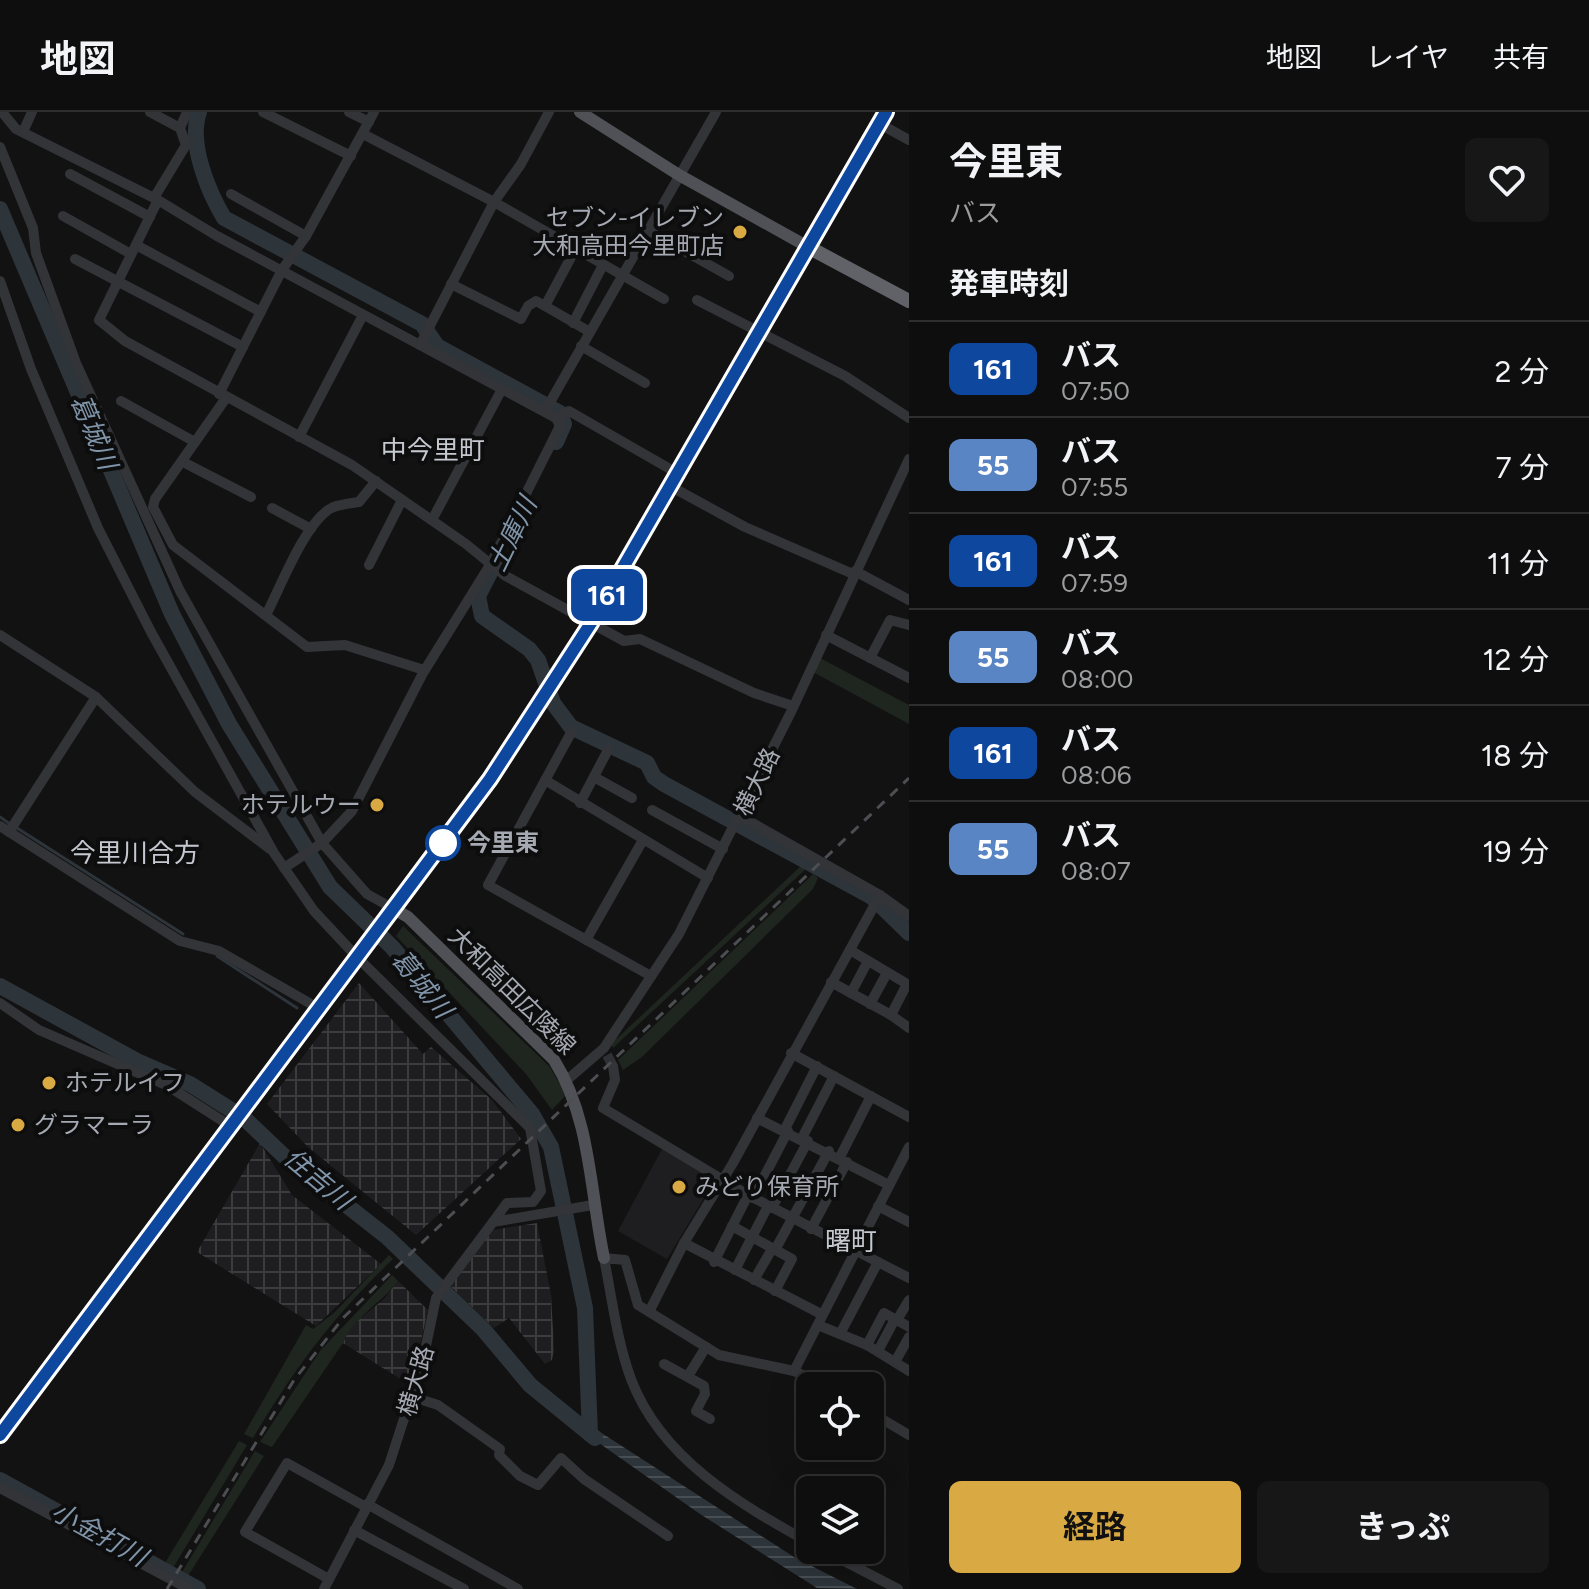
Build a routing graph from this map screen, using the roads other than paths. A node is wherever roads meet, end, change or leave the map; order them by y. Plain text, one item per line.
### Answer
1 (2, 112) edge
2 (32, 112) edge
3 (150, 112) edge
4 (187, 112) edge
5 (263, 112) edge
6 (349, 112) edge
7 (549, 112) edge
8 (580, 112) edge
9 (716, 112) edge
10 (885, 115) edge
11 (372, 117) edge
12 (180, 128) junction
13 (23, 132) junction
14 (363, 134) junction
15 (909, 140) edge
16 (0, 147) edge
17 (351, 156) junction
18 (70, 174) dead end
19 (679, 175) junction
20 (231, 194) dead end
21 (156, 199) junction
22 (494, 202) junction
23 (63, 216) dead end
24 (150, 217) junction
25 (647, 230) junction
26 (306, 236) junction
27 (576, 248) junction
28 (810, 248) junction
29 (134, 249) junction
30 (75, 259) dead end
31 (603, 265) junction
32 (282, 270) junction
33 (622, 275) junction
34 (729, 276) dead end
35 (0, 281) edge
36 (117, 281) junction
37 (451, 284) junction
38 (664, 299) dead end
39 (697, 300) dead end
40 (909, 301) edge
41 (545, 306) junction
42 (261, 312) junction
43 (363, 315) junction
44 (573, 323) junction
45 (590, 332) junction
46 (760, 332) junction
47 (420, 345) junction
48 (581, 346) junction
49 (243, 347) junction
50 (645, 383) dead end
51 (502, 389) junction
52 (222, 396) junction
53 (121, 401) dead end
54 (545, 411) junction
55 (560, 416) junction
56 (909, 418) edge
57 (299, 437) junction
58 (195, 442) junction
59 (909, 459) edge
60 (183, 462) junction
61 (674, 479) junction
62 (376, 481) junction
63 (251, 497) dead end
64 (402, 500) junction
65 (272, 508) dead end
66 (432, 520) junction
67 (311, 529) junction
68 (369, 565) dead end
69 (490, 565) junction
70 (854, 573) junction
71 (909, 600) edge
72 (266, 615) junction
73 (591, 623) junction
74 (909, 625) edge
75 (0, 635) edge
76 (826, 635) junction
77 (870, 658) junction
78 (424, 670) junction
79 (909, 678) edge
80 (96, 697) junction
81 (793, 706) junction
82 (572, 731) dead end
83 (608, 750) dead end
84 (594, 777) junction
85 (545, 780) junction
86 (632, 798) dead end
87 (580, 803) junction
88 (652, 810) dead end
89 (738, 820) junction
90 (8, 827) edge
91 (643, 840) junction
92 (320, 844) junction
93 (723, 849) junction
94 (274, 853) junction
95 (284, 868) junction
96 (708, 878) junction
97 (878, 899) junction
98 (390, 914) junction
99 (909, 916) edge
100 (586, 940) junction
101 (850, 950) junction
102 (360, 954) junction
103 (868, 961) junction
104 (887, 973) junction
105 (651, 976) junction
106 (831, 982) junction
107 (908, 985) edge
108 (851, 993) junction
109 (0, 1003) edge
110 (870, 1004) junction
111 (318, 1008) junction
112 (891, 1015) junction
113 (909, 1028) edge
114 (791, 1053) junction
115 (613, 1066) tunnel mouth
116 (817, 1066) junction
117 (834, 1076) junction
118 (567, 1080) junction
119 (871, 1096) junction
120 (909, 1117) edge
121 (757, 1118) junction
122 (233, 1125) junction
123 (787, 1130) junction
124 (805, 1139) junction
125 (909, 1147) edge
126 (829, 1151) junction
127 (844, 1160) junction
128 (906, 1161) edge
129 (723, 1177) junction
130 (788, 1177) junction
131 (889, 1185) junction
132 (809, 1187) junction
133 (751, 1196) junction
134 (828, 1197) junction
135 (589, 1206) junction
136 (878, 1206) junction
137 (770, 1207) junction
138 (791, 1218) junction
139 (493, 1222) junction
140 (909, 1222) edge
141 (732, 1226) junction
142 (811, 1229) junction
143 (751, 1238) junction
144 (684, 1243) junction
145 (774, 1249) junction
146 (856, 1251) junction
147 (604, 1258) junction
148 (714, 1262) junction
149 (878, 1262) junction
150 (735, 1270) junction
151 (909, 1278) edge
152 (754, 1280) junction
153 (775, 1291) junction
154 (909, 1300) edge
155 (650, 1310) junction
156 (820, 1320) junction
157 (896, 1320) junction
158 (909, 1327) edge
159 (840, 1334) junction
160 (909, 1337) edge
161 (867, 1345) junction
162 (706, 1347) junction
163 (878, 1351) junction
164 (895, 1362) junction
165 (664, 1364) dead end
166 (794, 1371) joint
167 (909, 1371) edge
168 (688, 1376) junction
169 (413, 1397) junction
170 (710, 1419) dead end
171 (884, 1420) edge
172 (0, 1435) edge
173 (909, 1435) edge
174 (0, 1488) edge
175 (366, 1505) junction
176 (354, 1530) junction
177 (796, 1535) edge
178 (668, 1536) dead end
179 (850, 1564) edge
180 (326, 1584) edge
181 (512, 1588) edge
182 (189, 1589) edge
183 (464, 1589) edge
184 (898, 1589) edge

1 - 13 street
2 - 13 street
3 - 12 street
4 - 12 street
5 - 17 street
6 - 11 street
7 - 22 street
8 - 19 main road
9 - 19 street
10 - 15 street
10 - 28 highway
11 - 14 street
12 - 21 street
13 - 21 street
14 - 17 street
14 - 22 street
16 - 92 street
17 - 26 street
18 - 24 street
19 - 25 street
19 - 28 main road
20 - 26 street
21 - 24 street
21 - 32 street
22 - 27 street
22 - 37 street
23 - 29 street
24 - 29 street
25 - 33 street
25 - 34 street
26 - 32 street
27 - 31 street
27 - 41 street
28 - 40 highway
28 - 46 highway
29 - 36 street
29 - 42 street
30 - 36 street
31 - 33 street
31 - 44 street
32 - 42 street
32 - 43 street
33 - 38 street
33 - 45 street
35 - 94 street
36 - 49 street
36 - 52 street
37 - 41 street
37 - 47 street
39 - 46 street
41 - 44 street
42 - 49 street
43 - 47 street
43 - 57 street
44 - 45 street
45 - 48 street
46 - 56 street
46 - 61 highway
47 - 51 street
48 - 50 street
48 - 54 street
49 - 52 street
51 - 54 street
51 - 66 street
52 - 57 street
52 - 58 street
53 - 58 street
54 - 55 street
55 - 61 street
55 - 69 street
57 - 62 street
58 - 60 street
59 - 70 street, 横大路
60 - 63 street
60 - 72 street
61 - 70 street
61 - 73 highway
62 - 64 street
62 - 67 street
64 - 66 street
64 - 68 street
65 - 67 street
66 - 69 street
67 - 72 street
69 - 73 street
69 - 78 street
70 - 71 street
70 - 76 street, 横大路
72 - 78 street
73 - 81 street
73 - 98 highway
74 - 77 street
75 - 80 street
76 - 77 street
76 - 81 street, 横大路
77 - 79 street
78 - 92 street
80 - 90 street
80 - 94 street
81 - 89 street, 横大路
82 - 85 street
83 - 84 street
84 - 86 street
84 - 87 street
85 - 87 street
85 - 100 street
87 - 91 street
88 - 93 street
89 - 93 street, 横大路
89 - 97 street
90 - 111 street
91 - 96 street
91 - 100 street
92 - 95 street
92 - 98 street
93 - 96 street, 横大路
94 - 95 street
95 - 102 street
96 - 105 street, 横大路
97 - 99 street
97 - 101 street
98 - 102 highway
98 - 118 main road, 大和高田広陵線
100 - 105 street
101 - 103 street
101 - 106 street
102 - 111 highway
102 - 139 street
103 - 104 street
103 - 108 street
104 - 107 street
104 - 110 street
105 - 118 street, 横大路
106 - 108 street
106 - 114 street
107 - 112 street
108 - 110 street
109 - 122 street
110 - 112 street
111 - 122 highway
112 - 113 street
114 - 116 street
114 - 121 street
115 - 129 street
116 - 117 street
116 - 123 street
117 - 119 street
117 - 124 street
118 - 135 main road, 大和高田広陵線
119 - 120 street
119 - 127 street
121 - 123 street
121 - 129 street
122 - 172 highway
123 - 124 street
123 - 133 street
124 - 126 street
124 - 130 street
125 - 128 street
126 - 127 street
126 - 132 street
127 - 131 street
127 - 134 street
128 - 131 street
129 - 133 street
129 - 144 street
130 - 132 street
130 - 137 street
131 - 136 street
132 - 134 street
132 - 138 street
133 - 137 street
133 - 141 street
134 - 142 street
135 - 139 street
135 - 147 main road, 大和高田広陵線
136 - 140 street
136 - 146 street
137 - 138 street
137 - 143 street
138 - 142 street
138 - 145 street
139 - 169 street, 横大路
141 - 143 street
141 - 148 street
142 - 146 street
143 - 145 street
143 - 150 street
144 - 148 street
144 - 155 street
145 - 152 street
145 - 153 street
146 - 149 street
146 - 156 street
147 - 155 street
147 - 177 street
148 - 150 street
149 - 151 street
149 - 159 street
150 - 152 street
152 - 153 street
153 - 156 street
154 - 157 street
155 - 162 street
156 - 159 street
156 - 166 street
157 - 158 street
157 - 161 street
157 - 163 street
159 - 161 street
160 - 164 street
161 - 163 street
162 - 166 street
162 - 168 street
163 - 164 street
164 - 167 street
165 - 168 street
168 - 170 street
169 - 175 street, 横大路
169 - 178 street
171 - 173 street
174 - 182 street
175 - 176 street, 横大路
175 - 180 street
175 - 181 street
176 - 180 street, 横大路
176 - 183 street
179 - 184 street

